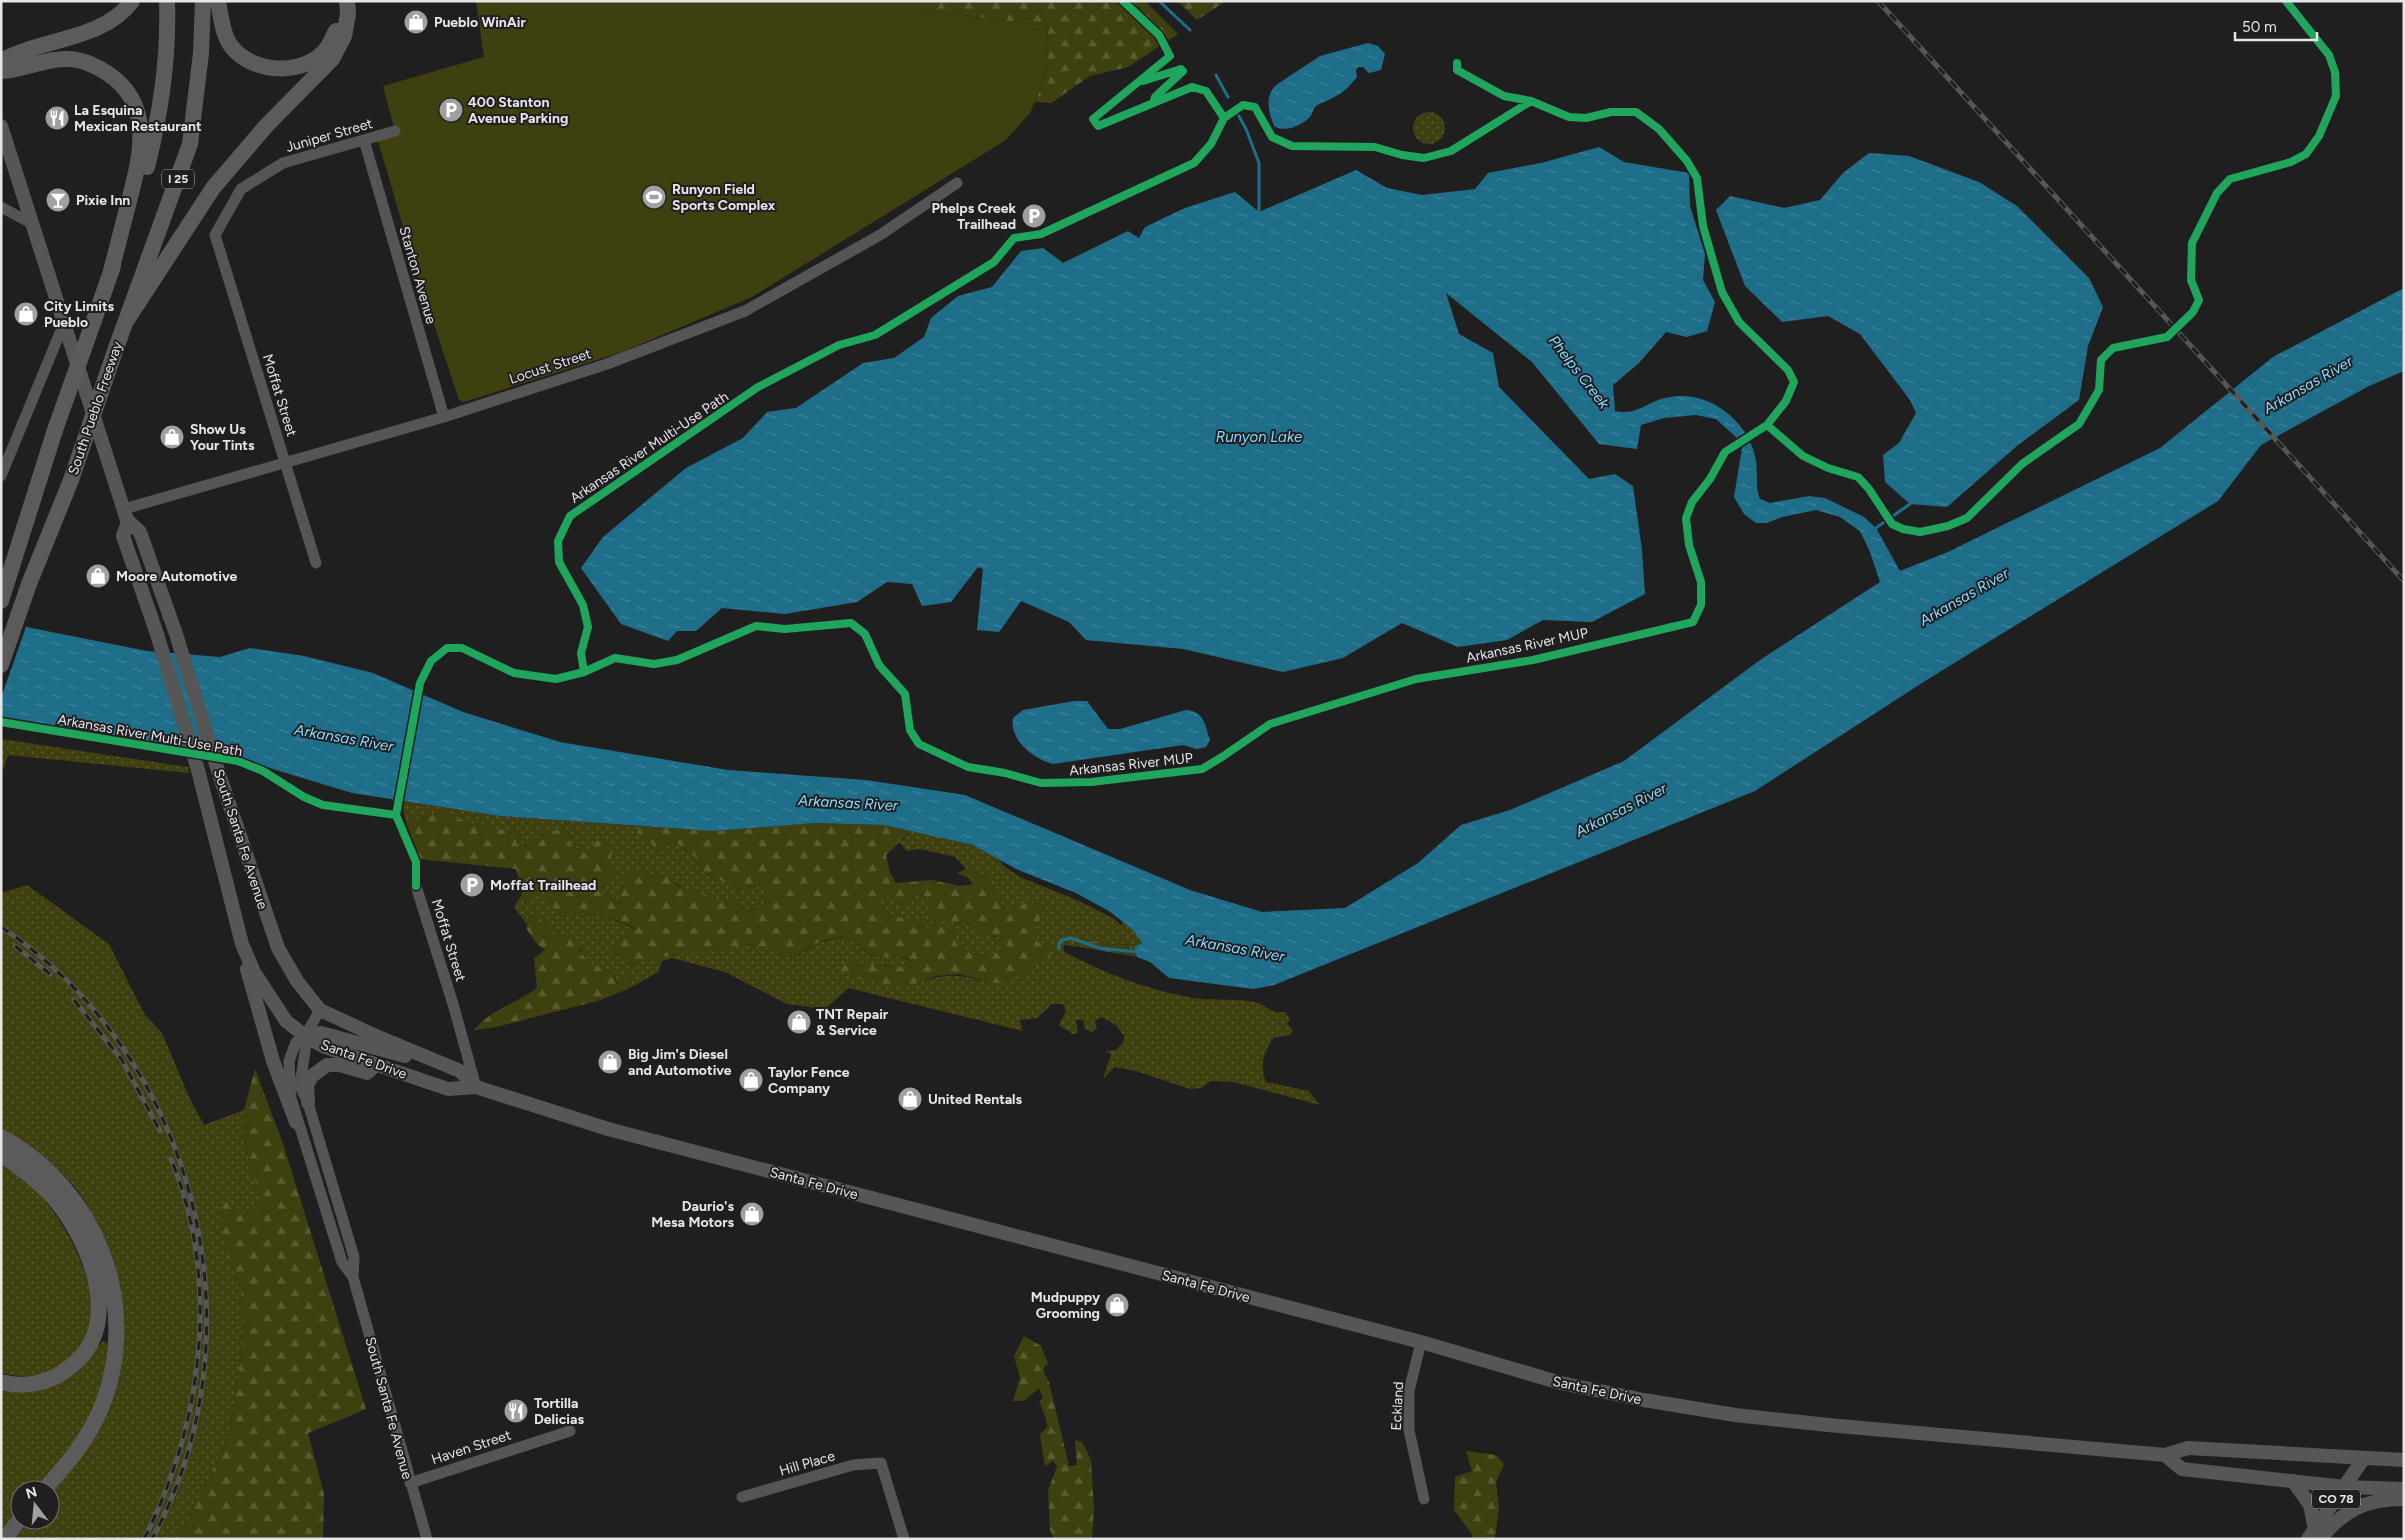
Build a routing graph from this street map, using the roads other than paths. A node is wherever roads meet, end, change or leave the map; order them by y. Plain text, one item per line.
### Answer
1 (132, 1) edge
2 (167, 1) edge
3 (202, 1) edge
4 (218, 1) edge
5 (336, 1) edge
6 (347, 1) edge
7 (1, 61) edge
8 (1, 71) edge
9 (1, 126) edge
10 (395, 131) dead end
11 (364, 140) junction
12 (957, 183) dead end
13 (1, 207) edge
14 (31, 223) junction
15 (215, 235) joint
16 (110, 275) junction
17 (64, 323) junction
18 (125, 323) junction
19 (444, 417) junction
20 (285, 463) junction
21 (1, 476) edge
22 (126, 516) junction
23 (316, 563) dead end
24 (1, 601) edge
25 (1, 666) edge
26 (416, 886) dead end
27 (242, 944) junction
28 (254, 972) joint
29 (320, 1010) junction
30 (305, 1036) junction
31 (436, 1061) junction
32 (376, 1065) junction
33 (476, 1087) junction
34 (308, 1103) junction
35 (296, 1122) junction
36 (1, 1137) edge
37 (1, 1155) edge
38 (353, 1277) junction
39 (1421, 1342) junction
40 (1, 1382) edge
41 (570, 1431) dead end
42 (2165, 1455) junction
43 (2364, 1458) junction
44 (2404, 1460) edge
45 (52, 1480) edge
46 (2294, 1481) junction
47 (410, 1483) junction
48 (2345, 1487) junction
49 (2404, 1489) edge
50 (742, 1498) dead end
51 (2404, 1499) edge
52 (1424, 1500) dead end
53 (2314, 1536) edge
54 (427, 1539) edge
55 (904, 1539) edge

1 - 7 highway
2 - 16 highway, I 25
3 - 18 highway, South Pueblo Freeway / I 25
4 - 5 highway
6 - 18 highway
8 - 16 highway
9 - 14 main road, South Santa Fe Avenue
10 - 11 street, Juniper Street
11 - 15 street, Juniper Street
11 - 19 street, Stanton Avenue
12 - 19 street, Locust Street
13 - 14 street
14 - 17 main road, South Santa Fe Avenue
15 - 20 street, Moffat Street
16 - 24 highway, I 25, bridge
17 - 21 street
17 - 22 main road, South Santa Fe Avenue
18 - 25 highway, South Pueblo Freeway / I 25, bridge
19 - 20 street, Locust Street
20 - 22 street, Locust Street
20 - 23 street, Moffat Street
22 - 27 main road, South Santa Fe Avenue
22 - 29 main road, South Santa Fe Avenue
26 - 33 street, Moffat Street
27 - 28 main road, South Santa Fe Avenue
27 - 35 main road
28 - 30 main road, Santa Fe Drive
29 - 30 street, South Santa Fe Avenue
29 - 31 main road, Santa Fe Drive
30 - 31 main road
30 - 32 main road, Santa Fe Drive
30 - 34 street, South Santa Fe Avenue
30 - 35 street, South Santa Fe Avenue
31 - 33 main road, Santa Fe Drive
32 - 33 main road, Santa Fe Drive
32 - 34 main road
33 - 39 main road, Santa Fe Drive
34 - 38 street, South Santa Fe Avenue
35 - 38 street, South Santa Fe Avenue
36 - 45 highway
37 - 40 highway
38 - 47 street, South Santa Fe Avenue
39 - 42 main road, Santa Fe Drive
39 - 52 street, Eckland
41 - 47 street, Haven Street
42 - 43 main road
42 - 46 main road
43 - 44 main road
43 - 48 main road, CO 78
46 - 48 main road
46 - 53 main road
47 - 54 street, South Santa Fe Avenue
48 - 49 main road
48 - 53 main road, CO 78
50 - 55 street, Hill Place
51 - 53 main road

